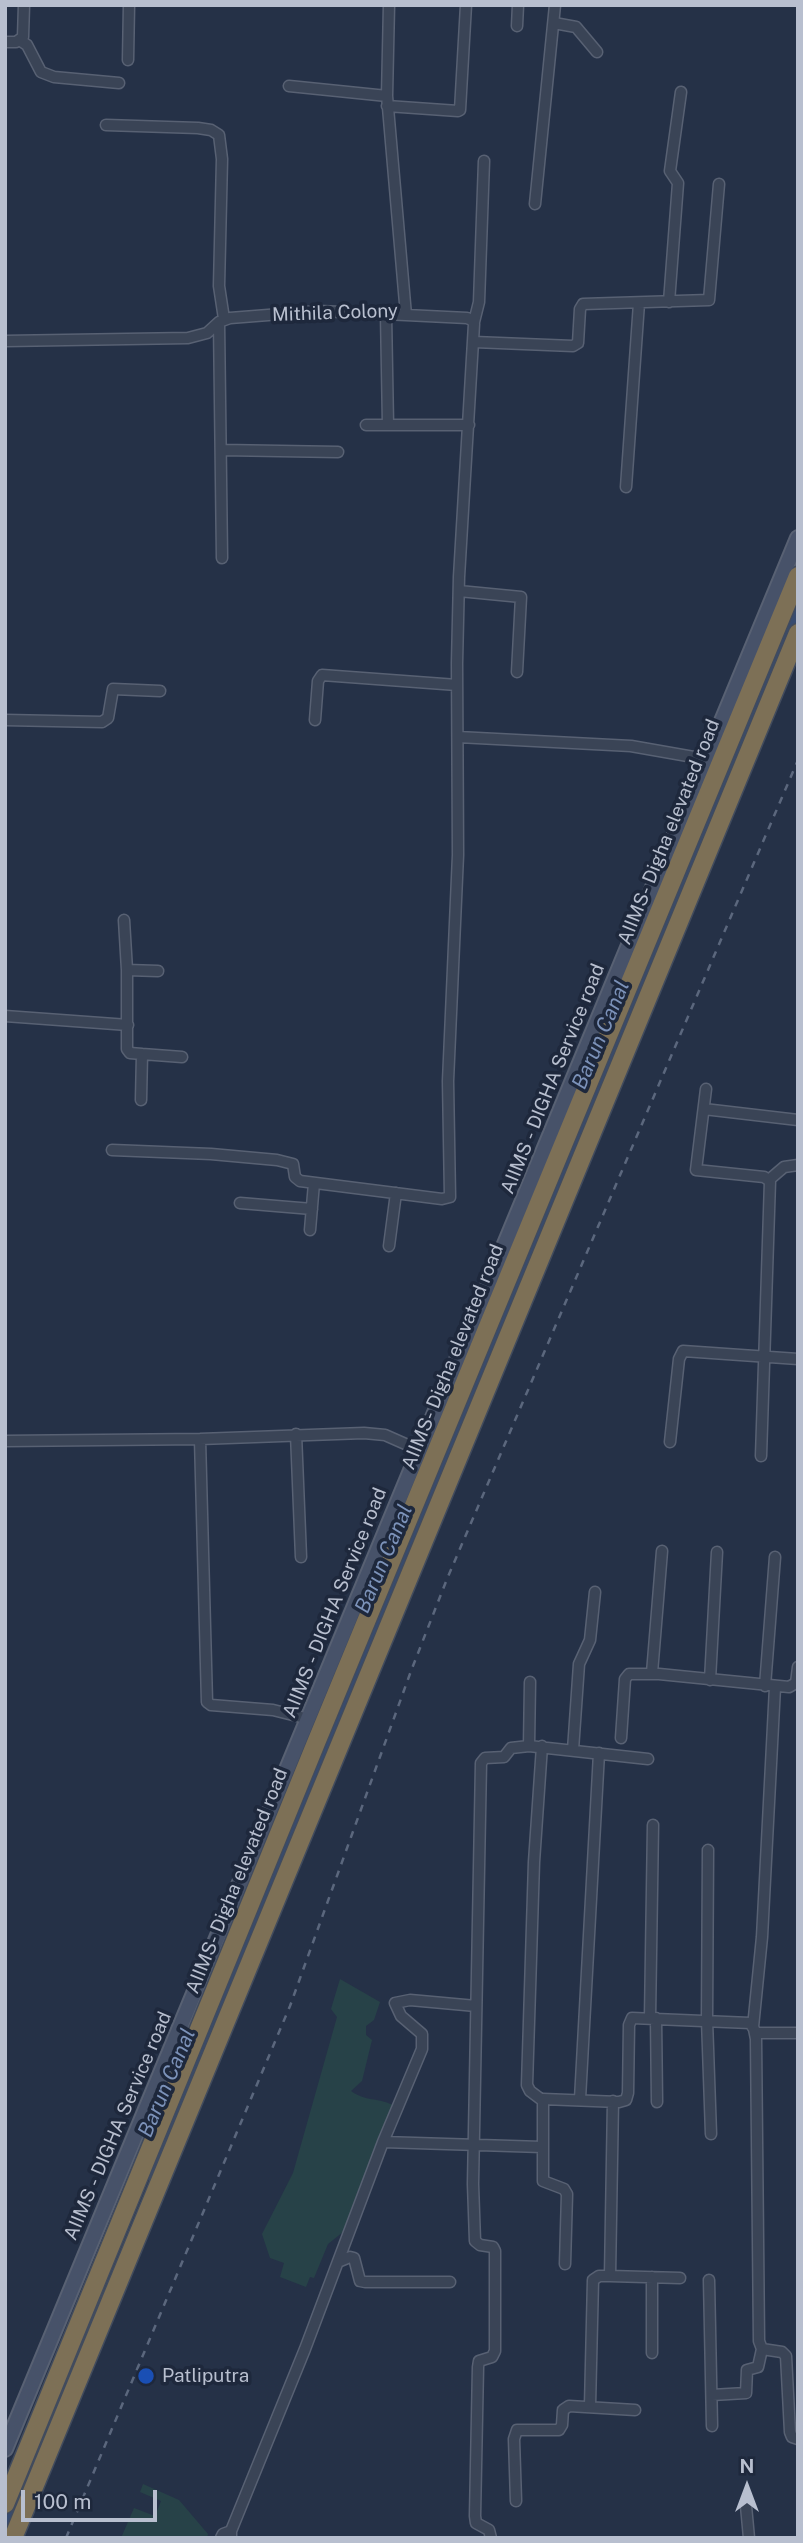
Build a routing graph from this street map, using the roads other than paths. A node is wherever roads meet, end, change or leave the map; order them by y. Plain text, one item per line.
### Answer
1 (24, 5) edge
2 (129, 5) edge
3 (389, 5) edge
4 (466, 5) edge
5 (518, 5) edge
6 (555, 5) edge
7 (554, 23) junction
8 (517, 26) dead end
9 (21, 41) junction
10 (5, 42) edge
11 (597, 52) dead end
12 (128, 61) dead end
13 (119, 83) dead end
14 (289, 86) dead end
15 (681, 92) dead end
16 (387, 101) junction
17 (106, 125) dead end
18 (484, 161) dead end
19 (719, 184) dead end
20 (535, 204) dead end
21 (669, 302) junction
22 (639, 303) junction
23 (386, 314) junction
24 (406, 315) junction
25 (221, 321) junction
26 (474, 322) junction
27 (5, 341) edge
28 (474, 342) junction
29 (366, 425) dead end
30 (388, 425) junction
31 (469, 425) junction
32 (222, 450) junction
33 (338, 452) dead end
34 (626, 487) dead end
35 (798, 538) edge
36 (222, 558) dead end
37 (798, 576) edge
38 (459, 591) junction
39 (798, 633) edge
40 (517, 672) dead end
41 (457, 685) junction
42 (160, 691) dead end
43 (5, 720) edge
44 (315, 720) dead end
45 (458, 737) junction
46 (705, 759) junction
47 (124, 920) dead end
48 (127, 970) junction
49 (158, 971) dead end
50 (5, 1016) edge
51 (128, 1025) junction
52 (142, 1054) junction
53 (182, 1058) dead end
54 (706, 1089) dead end
55 (141, 1100) dead end
56 (704, 1109) junction
57 (798, 1120) edge
58 (112, 1150) dead end
59 (798, 1165) edge
60 (770, 1179) junction
61 (314, 1183) junction
62 (396, 1193) junction
63 (240, 1203) dead end
64 (312, 1209) junction
65 (310, 1230) dead end
66 (389, 1247) dead end
67 (764, 1357) junction
68 (798, 1359) edge
69 (296, 1434) junction
70 (200, 1439) junction
71 (5, 1441) edge
72 (670, 1442) dead end
73 (419, 1450) junction
74 (761, 1456) dead end
75 (662, 1551) dead end
76 (717, 1552) dead end
77 (775, 1556) dead end
78 (301, 1558) dead end
79 (595, 1592) dead end
80 (798, 1667) edge
81 (652, 1673) junction
82 (710, 1680) junction
83 (530, 1682) dead end
84 (770, 1686) junction
85 (795, 1687) edge
86 (309, 1719) junction
87 (621, 1738) dead end
88 (529, 1746) junction
89 (542, 1746) junction
90 (573, 1750) junction
91 (599, 1753) junction
92 (648, 1759) dead end
93 (653, 1825) dead end
94 (708, 1850) dead end
95 (476, 2006) junction
96 (653, 2018) junction
97 (707, 2020) junction
98 (754, 2030) junction
99 (798, 2033) edge
100 (580, 2099) junction
101 (542, 2100) junction
102 (613, 2101) junction
103 (657, 2102) dead end
104 (711, 2134) dead end
105 (383, 2142) junction
106 (473, 2143) junction
107 (542, 2147) junction
108 (338, 2262) junction
109 (565, 2264) dead end
110 (610, 2276) junction
111 (652, 2277) junction
112 (680, 2278) dead end
113 (709, 2280) dead end
114 (450, 2282) dead end
115 (762, 2349) junction
116 (652, 2353) dead end
117 (712, 2395) junction
118 (590, 2406) junction
119 (635, 2410) dead end
120 (712, 2426) dead end
121 (798, 2439) edge
122 (5, 2449) edge
123 (516, 2501) dead end
124 (5, 2504) edge
125 (746, 2506) dead end
126 (231, 2534) edge
127 (13, 2538) edge
128 (221, 2538) edge
129 (491, 2538) edge
130 (749, 2538) edge

1 - 9 street
2 - 12 street
3 - 16 street, Mithila Colony
4 - 16 street
5 - 8 street
6 - 7 street
7 - 11 street
7 - 20 street
9 - 10 street
9 - 13 street
14 - 16 street
15 - 21 street
16 - 24 street, Mithila Colony
17 - 25 street
18 - 26 street
19 - 21 street
21 - 22 street
22 - 28 street
22 - 34 street
23 - 24 street, Mithila Colony
23 - 25 street, Mithila Colony
23 - 30 street
24 - 26 street
25 - 27 street, Mithila Colony
25 - 32 street
26 - 28 street
28 - 31 street
29 - 30 street
30 - 31 street
31 - 38 street
32 - 33 street
32 - 36 street
35 - 46 main road, AIIMS - DIGHA Service road
37 - 124 highway, AIIMS- Digha elevated road
38 - 40 street
38 - 41 street
39 - 127 highway
41 - 44 street
41 - 45 street
42 - 43 street
45 - 46 street
45 - 62 street
46 - 73 main road, AIIMS - DIGHA Service road
47 - 48 street
48 - 49 street
48 - 51 street
50 - 51 street
51 - 52 street
52 - 53 street
52 - 55 street
54 - 56 street
56 - 57 street
56 - 60 street
58 - 61 street
59 - 60 street
60 - 67 street
61 - 62 street
61 - 64 street
62 - 66 street
63 - 64 street
64 - 65 street
67 - 68 street
67 - 72 street
67 - 74 street
69 - 70 street
69 - 73 street
69 - 78 street
70 - 71 street
70 - 86 street
73 - 86 main road, AIIMS - DIGHA Service road
75 - 81 street
76 - 82 street
77 - 84 street
79 - 90 street
80 - 85 street
81 - 82 street
81 - 87 street
82 - 84 street
83 - 88 street
84 - 85 street
84 - 98 street
86 - 122 main road, AIIMS - DIGHA Service road
88 - 89 street
88 - 95 street
89 - 90 street
89 - 101 street
90 - 91 street
91 - 92 street
91 - 100 street
93 - 96 street
94 - 97 street
95 - 105 street
95 - 106 street
96 - 97 street
96 - 102 street
96 - 103 street
97 - 98 street
97 - 104 street
98 - 99 street
98 - 115 street
100 - 101 street
100 - 102 street
101 - 107 street
102 - 110 street
105 - 106 street
105 - 108 street
106 - 107 street
106 - 129 street
107 - 109 street
108 - 114 street
108 - 126 street
110 - 111 street
110 - 118 street
111 - 112 street
111 - 116 street
113 - 117 street
115 - 117 street
115 - 121 street
117 - 120 street
118 - 119 street
118 - 123 street
125 - 130 street
126 - 128 street

